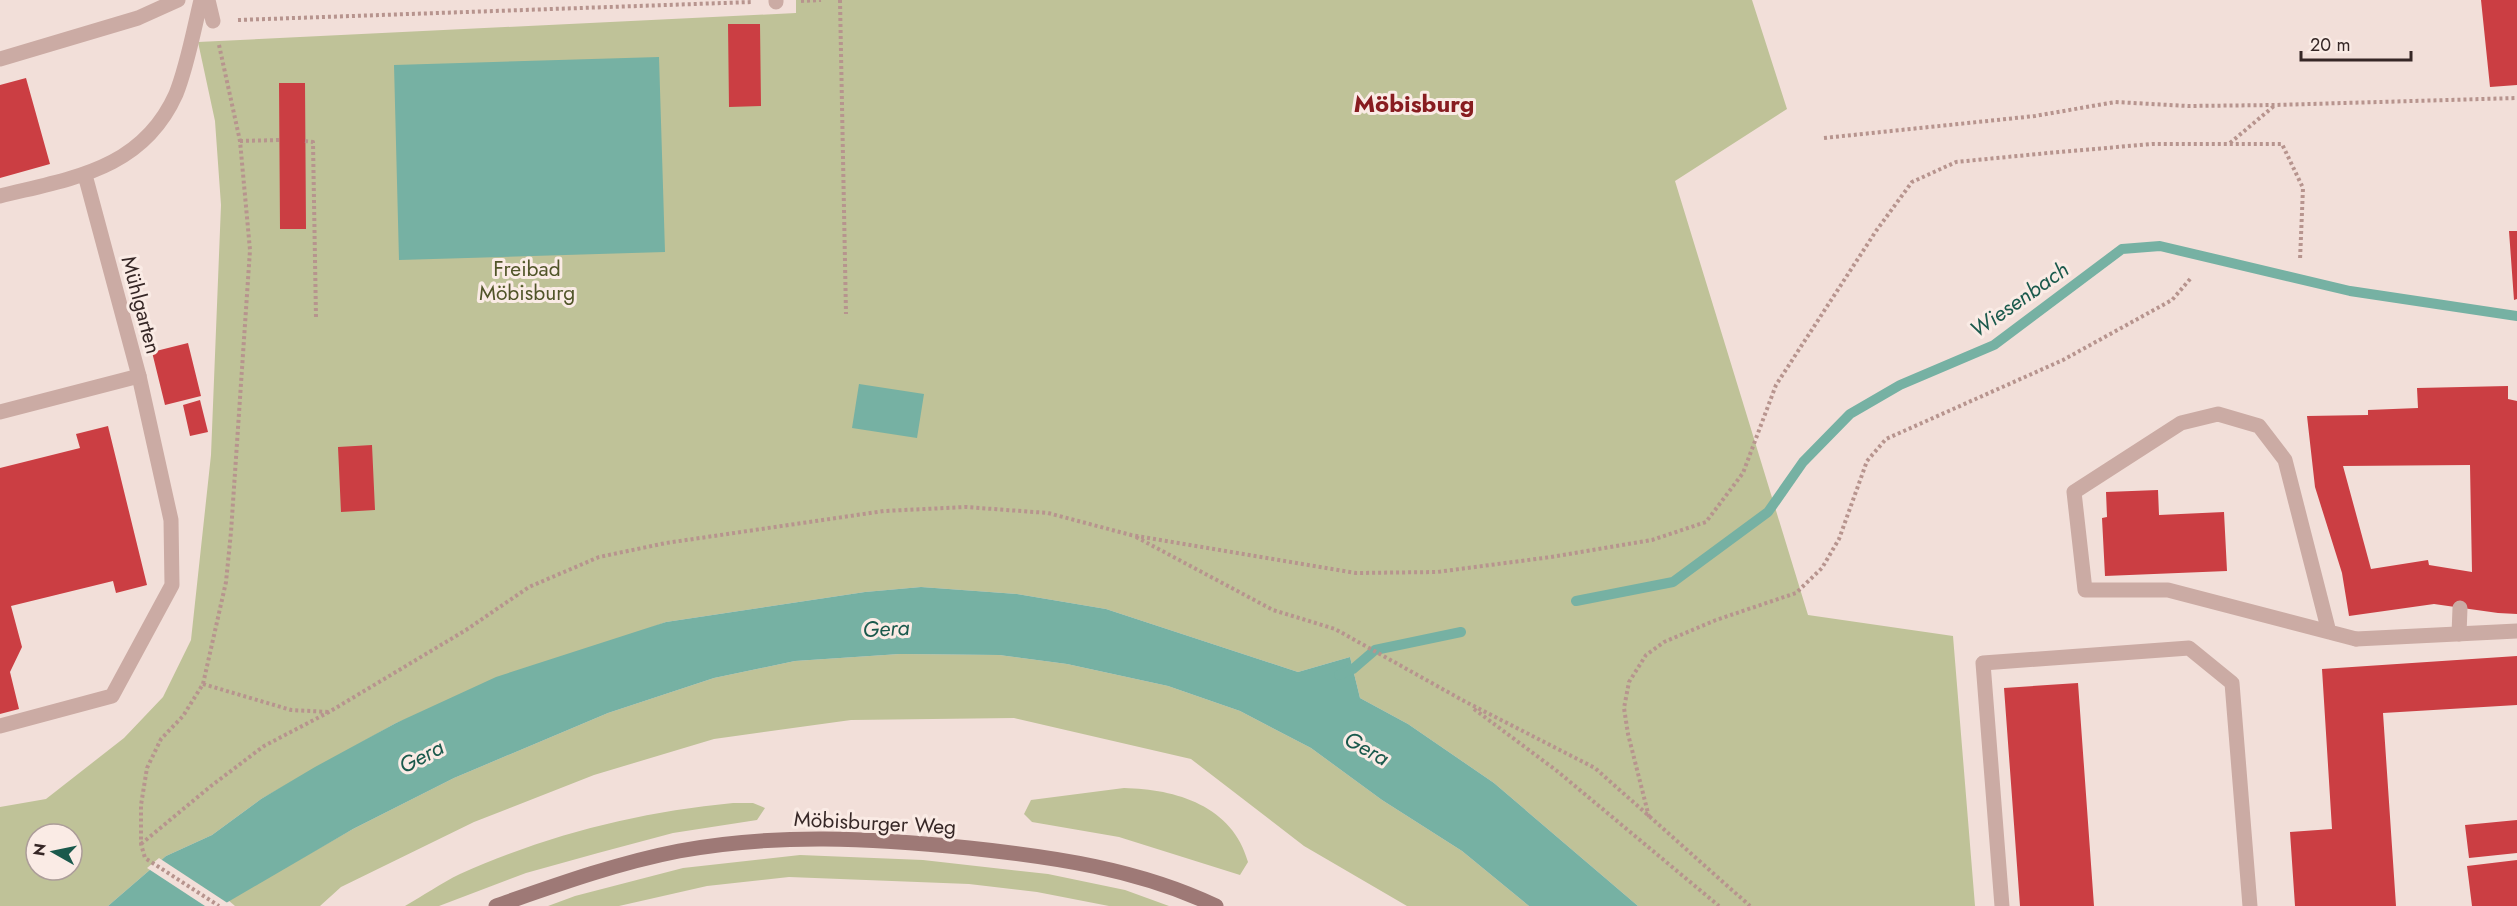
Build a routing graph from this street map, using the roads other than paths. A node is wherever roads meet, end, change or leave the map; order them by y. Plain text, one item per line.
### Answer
1 (178, 0) edge
2 (201, 0) edge
3 (208, 0) edge
4 (213, 21) road end
5 (0, 59) edge
6 (85, 175) junction
7 (0, 196) edge
8 (139, 376) junction
9 (0, 412) edge
10 (2460, 608) dead end
11 (2517, 631) edge
12 (2329, 632) junction
13 (2460, 634) junction
14 (0, 726) edge
15 (496, 906) edge
16 (1216, 906) edge
17 (2002, 906) edge
18 (2250, 906) edge

1 - 5 street
2 - 6 street
3 - 4 street
6 - 7 street
6 - 8 street, Mühlgarten
8 - 9 street, Mühlgarten
8 - 14 street
10 - 13 street
11 - 13 street
12 - 12 street
12 - 13 street
15 - 16 street, Möbisburger Weg
17 - 18 street

